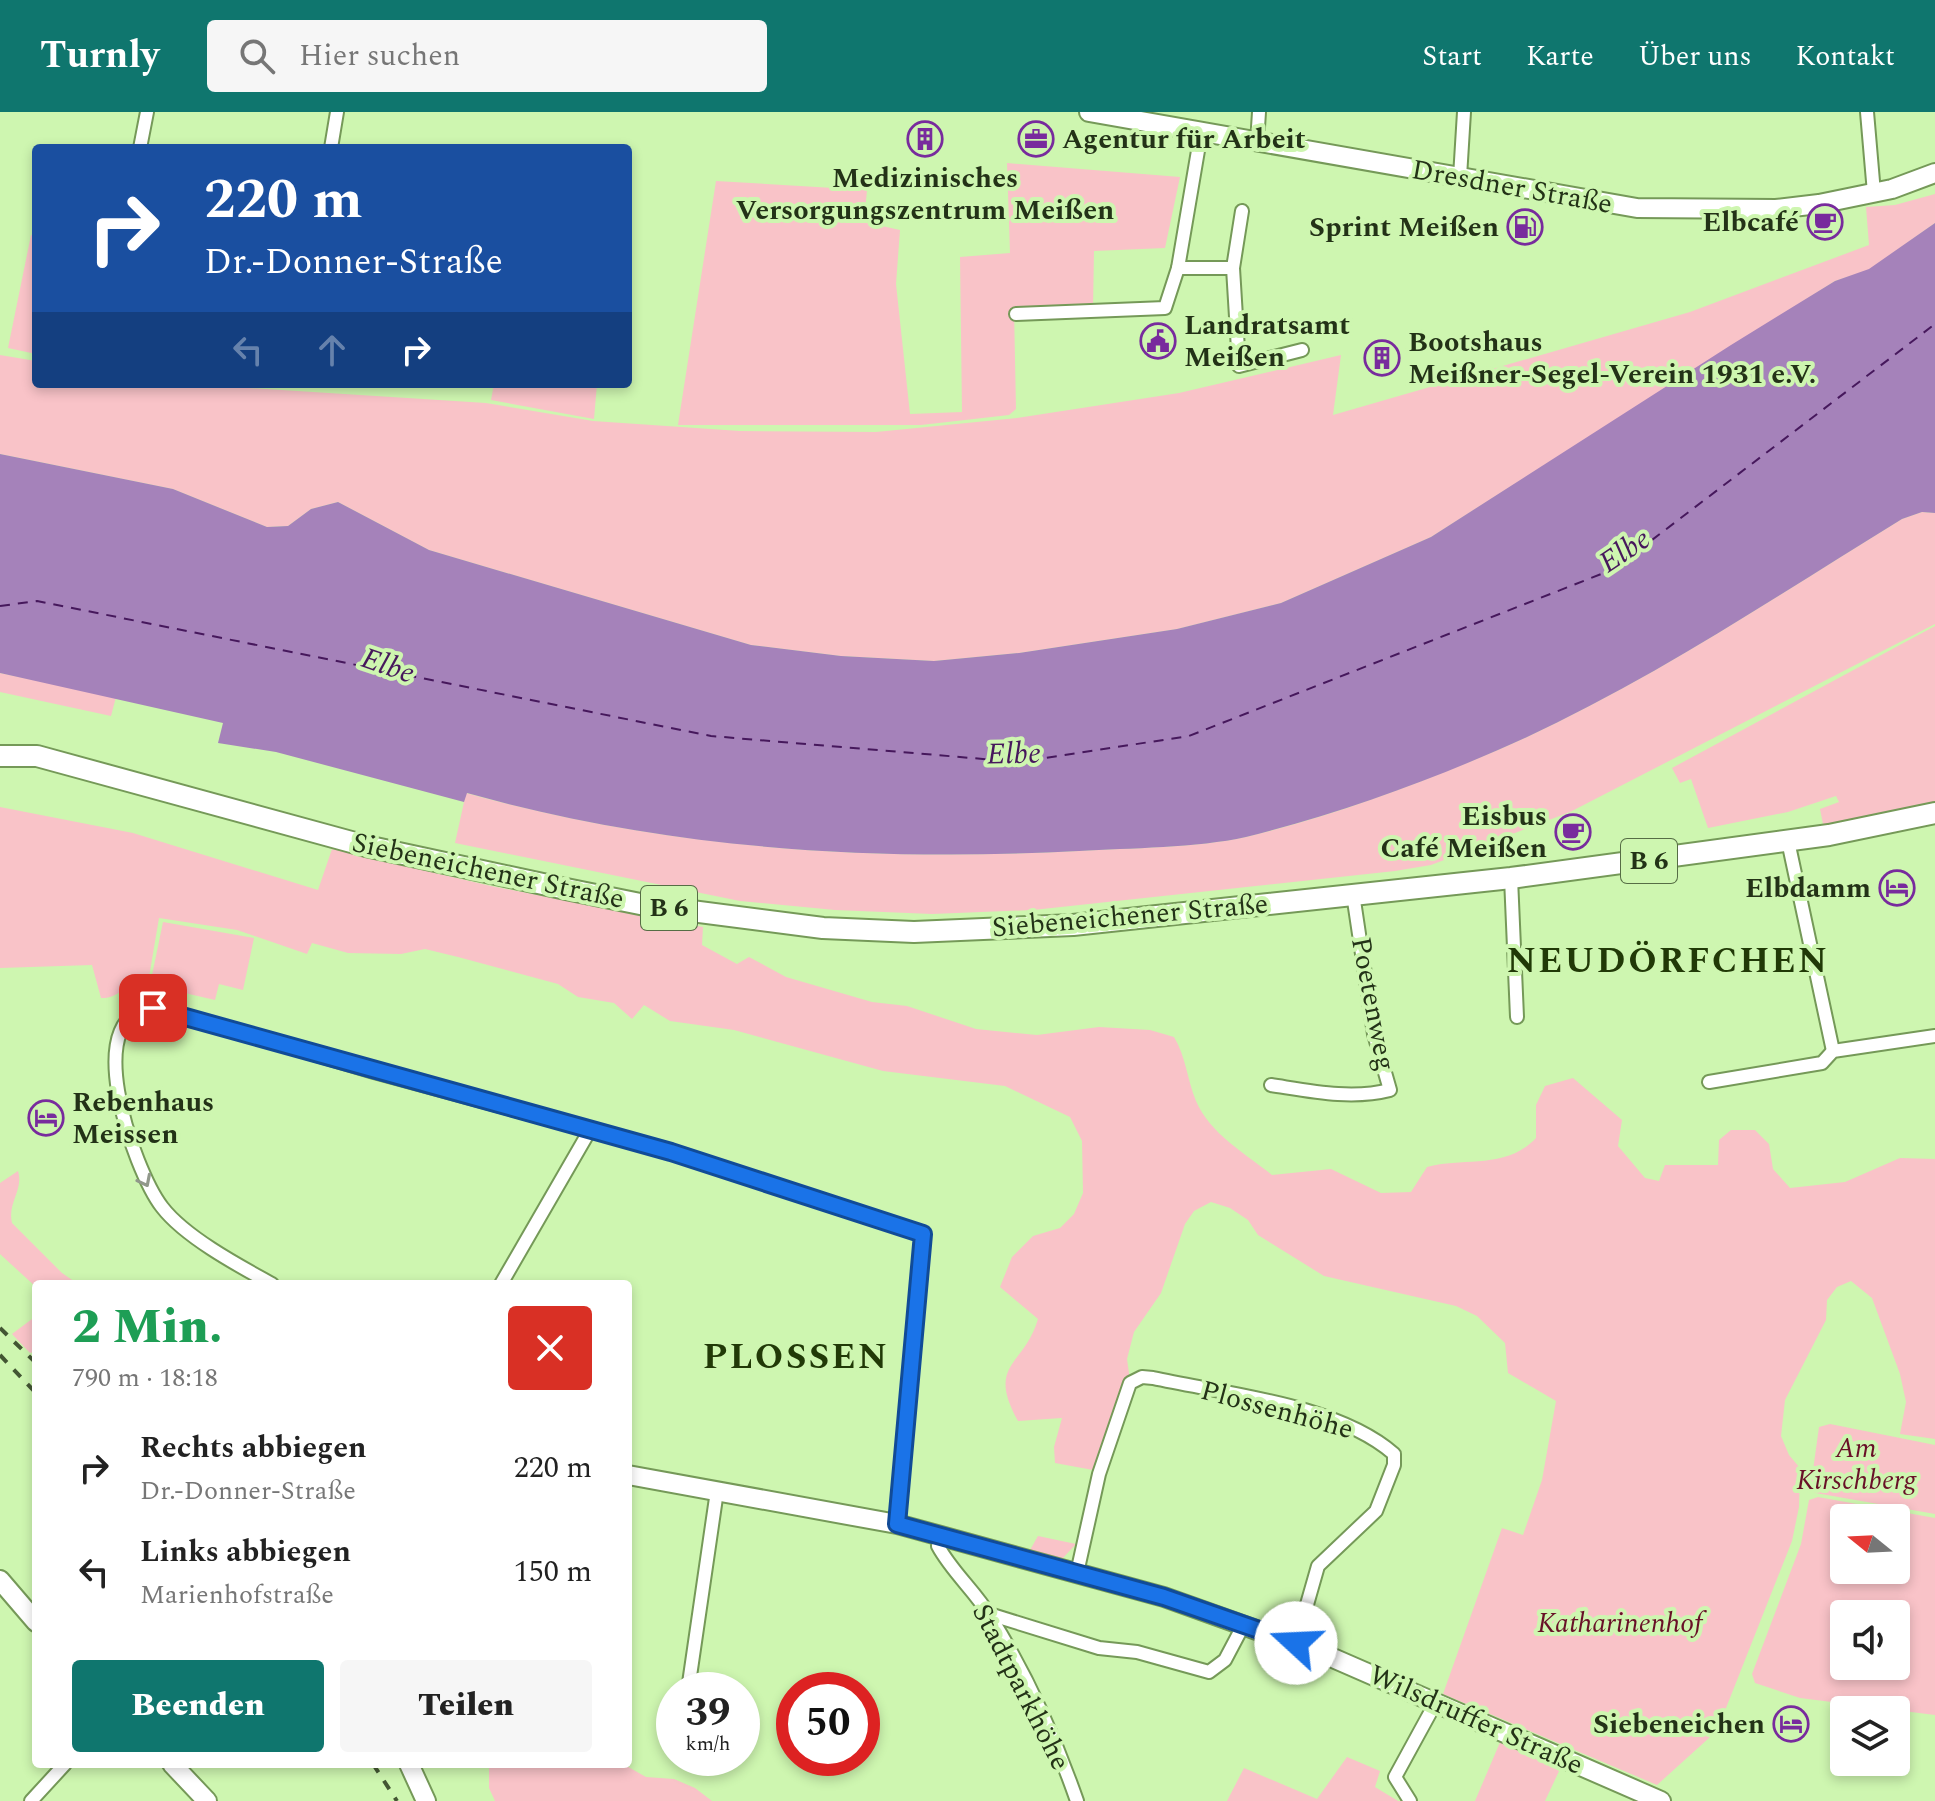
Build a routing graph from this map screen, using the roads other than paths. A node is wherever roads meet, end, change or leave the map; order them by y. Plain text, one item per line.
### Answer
1 (147, 112) edge
2 (337, 112) edge
3 (1089, 112) edge
4 (1259, 112) edge
5 (1464, 112) edge
6 (1867, 112) edge
7 (1201, 133) junction
8 (1257, 143) junction
9 (141, 144) edge
10 (332, 144) edge
11 (1935, 173) edge
12 (1460, 177) junction
13 (1874, 193) junction
14 (1242, 211) dead end
15 (1178, 268) junction
16 (1233, 268) junction
17 (1016, 314) dead end
18 (1302, 350) dead end
19 (0, 756) edge
20 (1935, 813) edge
21 (1788, 841) junction
22 (1511, 878) junction
23 (1353, 894) junction
24 (1517, 1017) dead end
25 (1935, 1036) edge
26 (1833, 1051) junction
27 (1709, 1082) dead end
28 (1271, 1085) dead end
29 (590, 1130) junction
30 (264, 1280) edge
31 (503, 1280) edge
32 (632, 1476) edge
33 (717, 1491) junction
34 (897, 1524) junction
35 (940, 1535) junction
36 (1077, 1573) junction
37 (0, 1580) edge
38 (989, 1614) junction
39 (32, 1617) edge
40 (1244, 1624) junction
41 (1296, 1643) junction
42 (691, 1672) edge
43 (1436, 1702) junction
44 (61, 1768) edge
45 (176, 1768) edge
46 (411, 1768) edge
47 (32, 1799) edge
48 (207, 1801) edge
49 (426, 1801) edge
50 (1077, 1801) edge
51 (1410, 1801) edge
52 (1661, 1801) edge

1 - 9 street
2 - 10 street
3 - 7 main road, Dresdner Straße
4 - 8 street
5 - 12 street
6 - 13 street
7 - 8 main road, Dresdner Straße
7 - 15 street
8 - 12 main road, Dresdner Straße
11 - 13 main road, Dresdner Straße
12 - 13 main road, Dresdner Straße
14 - 16 street
15 - 16 street
15 - 17 street
16 - 18 street
19 - 23 main road, Siebeneichener Straße / B 6
20 - 21 main road, Siebeneichener Straße / B 6
21 - 22 main road, Siebeneichener Straße / B 6
21 - 26 street
22 - 23 main road, Siebeneichener Straße / B 6
22 - 24 street
23 - 28 street, Poetenweg
25 - 26 street
26 - 27 street
29 -> 30 street
29 - 31 street
29 - 34 street
32 - 33 main road, Wilsdruffer Straße
33 - 34 main road, Wilsdruffer Straße
33 - 42 street
34 - 35 main road, Wilsdruffer Straße
35 - 36 main road, Wilsdruffer Straße
35 - 38 street, Stadtparkhöhe
36 - 40 main road, Wilsdruffer Straße
36 - 41 street, Plossenhöhe
37 - 39 main road
38 - 40 street
38 - 50 street, Stadtparkhöhe
40 - 41 main road, Wilsdruffer Straße
41 - 43 main road, Wilsdruffer Straße
43 - 51 street
43 - 52 main road, Wilsdruffer Straße
44 - 47 street
45 - 48 main road
46 - 49 main road

